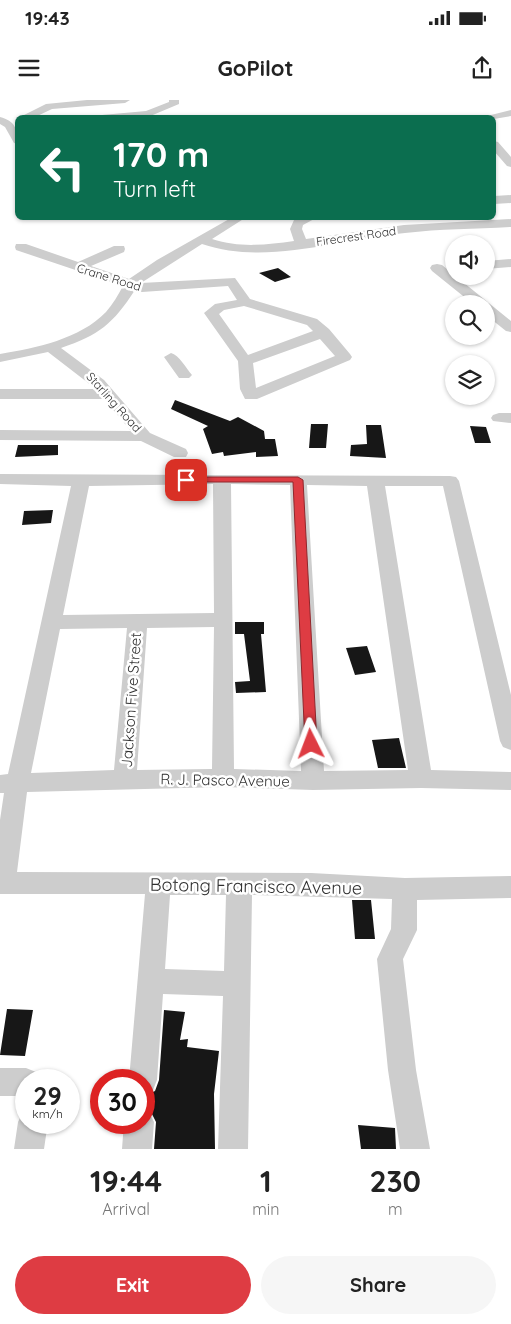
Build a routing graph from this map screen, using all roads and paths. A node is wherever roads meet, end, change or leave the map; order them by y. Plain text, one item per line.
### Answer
1 (125, 100) edge
2 (174, 100) edge
3 (501, 101) edge
4 (511, 112) edge
5 (30, 115) edge
6 (134, 115) edge
7 (496, 115) edge
8 (9, 122) edge
9 (15, 135) edge
10 (496, 146) edge
11 (511, 164) edge
12 (496, 200) edge
13 (511, 200) edge
14 (237, 220) edge
15 (305, 220) edge
16 (511, 223) edge
17 (202, 240) junction
18 (301, 244) junction
19 (21, 247) dead end
20 (119, 249) dead end
21 (511, 263) edge
22 (495, 264) edge
23 (78, 267) junction
24 (445, 268) edge
25 (445, 274) edge
26 (458, 285) edge
27 (131, 286) junction
28 (471, 295) edge
29 (245, 302) junction
30 (495, 315) edge
31 (511, 328) edge
32 (324, 332) junction
33 (50, 347) junction
34 (171, 357) dead end
35 (0, 358) edge
36 (245, 361) junction
37 (184, 375) dead end
38 (0, 394) edge
39 (108, 394) junction
40 (0, 435) edge
41 (144, 436) junction
42 (180, 453) dead end
43 (0, 479) edge
44 (222, 479) junction
45 (298, 480) junction
46 (374, 480) junction
47 (81, 481) junction
48 (224, 620) junction
49 (138, 621) junction
50 (51, 622) junction
51 (511, 741) edge
52 (223, 778) junction
53 (125, 779) junction
54 (421, 779) junction
55 (313, 781) junction
56 (511, 781) edge
57 (9, 784) edge
58 (2, 883) edge
59 (158, 884) junction
60 (239, 884) junction
61 (511, 887) edge
62 (405, 889) junction
63 (151, 981) junction
64 (238, 984) junction
65 (144, 1069) edge
66 (0, 1082) edge
67 (15, 1082) edge
68 (31, 1134) edge
69 (138, 1134) edge
70 (28, 1149) edge
71 (137, 1149) edge
72 (233, 1149) edge
73 (415, 1149) edge

1 - 5 street
2 - 6 street
3 - 4 street
4 - 7 street
8 - 9 street
10 - 11 street
12 - 13 street
14 - 17 street
15 - 18 street
16 - 18 street, Firecrest Road
17 - 18 street, Firecrest Road
17 - 27 street
19 - 23 street, Crane Road
20 - 23 street
21 - 22 street
23 - 27 street, Crane Road
24 - 25 street
26 - 28 street
27 - 29 street, Crane Road
27 - 33 street
29 - 32 street
29 - 36 street
30 - 31 street
32 - 36 street
32 - 36 street
33 - 35 street
33 - 39 street, Starling Road
34 - 37 street
38 - 39 street
39 - 41 street, Starling Road
40 - 41 street
41 - 42 street, Starling Road
43 - 47 street
44 - 45 street
44 - 47 street
44 - 48 street
45 - 46 street
45 - 55 street
46 - 51 street
46 - 54 street
47 - 50 street
48 - 49 street
48 - 52 street
49 - 50 street
49 - 53 street, Jackson Five Street
50 - 57 street
52 - 53 street, R. J. Pasco Avenue
52 - 55 street, R. J. Pasco Avenue
53 - 57 street, R. J. Pasco Avenue
54 - 55 street, R. J. Pasco Avenue
54 - 56 street, R. J. Pasco Avenue
57 - 58 street
58 - 59 street, Botong Francisco Avenue
59 - 60 street, Botong Francisco Avenue
59 - 63 street
60 - 62 street, Botong Francisco Avenue
60 - 64 street
61 - 62 street, Botong Francisco Avenue
62 - 73 street
63 - 64 street
63 - 65 street
64 - 72 street
66 - 67 street
68 - 70 street
69 - 71 street

